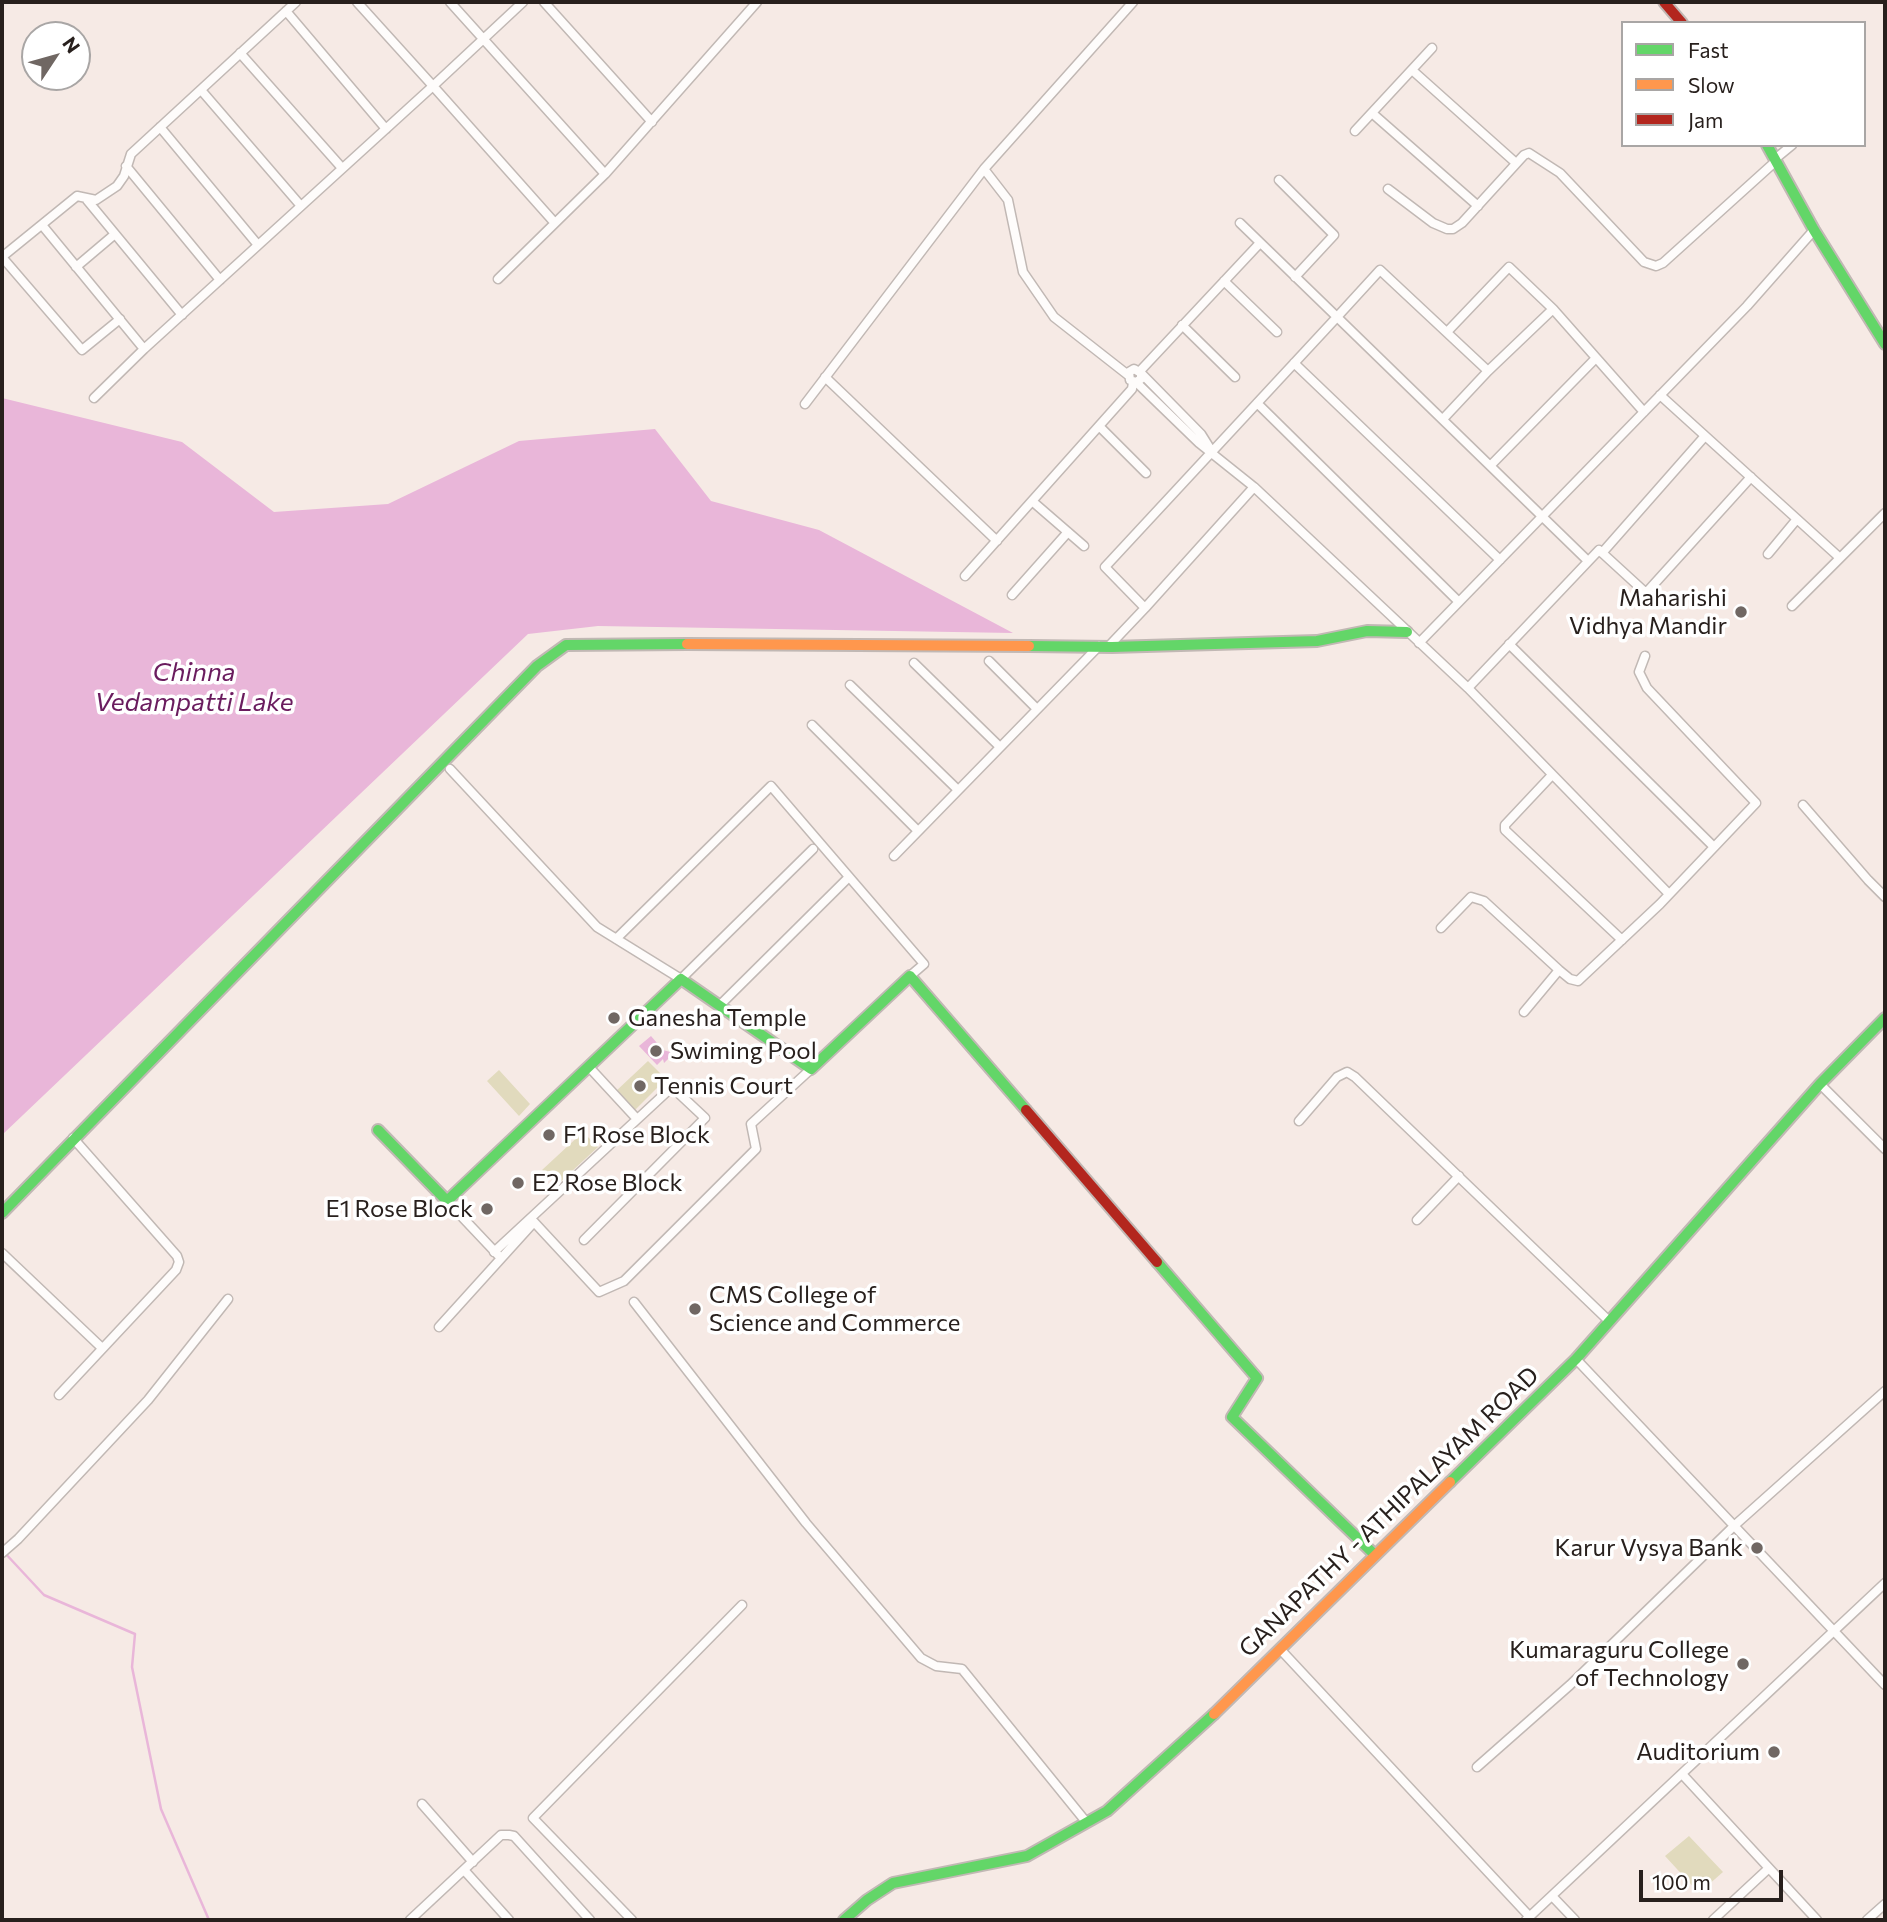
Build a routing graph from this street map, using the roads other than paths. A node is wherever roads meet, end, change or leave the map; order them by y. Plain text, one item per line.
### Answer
1 (296, 2) edge
2 (357, 2) edge
3 (450, 2) edge
4 (523, 2) edge
5 (544, 2) edge
6 (757, 2) edge
7 (1133, 2) edge
8 (1664, 2) edge
9 (286, 11) junction
10 (1680, 21) edge
11 (484, 39) junction
12 (1432, 48) dead end
13 (240, 53) junction
14 (1412, 70) junction
15 (433, 86) junction
16 (201, 90) junction
17 (1372, 113) junction
18 (652, 122) junction
19 (160, 127) junction
20 (386, 129) junction
21 (1355, 131) dead end
22 (1768, 147) edge
23 (1790, 147) edge
24 (1775, 160) junction
25 (1516, 163) junction
26 (125, 166) junction
27 (342, 169) junction
28 (984, 169) junction
29 (605, 174) junction
30 (1279, 180) dead end
31 (1388, 189) dead end
32 (87, 200) junction
33 (301, 206) junction
34 (1478, 206) junction
35 (554, 222) junction
36 (1240, 223) dead end
37 (42, 225) junction
38 (1814, 230) junction
39 (115, 234) junction
40 (1259, 244) junction
41 (258, 245) junction
42 (76, 267) junction
43 (1295, 277) junction
44 (498, 279) dead end
45 (220, 280) junction
46 (1224, 281) junction
47 (1552, 309) junction
48 (182, 315) junction
49 (1337, 317) junction
50 (120, 320) junction
51 (1182, 325) junction
52 (1276, 332) dead end
53 (1447, 332) junction
54 (1885, 344) edge
55 (144, 349) junction
56 (1596, 358) junction
57 (1294, 363) junction
58 (1488, 371) junction
59 (1140, 372) junction
60 (825, 377) junction
61 (1234, 377) dead end
62 (1132, 380) junction
63 (1660, 395) junction
64 (94, 398) dead end
65 (1256, 403) junction
66 (805, 404) dead end
67 (1644, 412) junction
68 (1443, 419) junction
69 (1099, 426) junction
70 (1705, 436) junction
71 (1212, 452) junction
72 (1491, 465) junction
73 (1146, 472) dead end
74 (1751, 477) junction
75 (1254, 486) junction
76 (1032, 501) junction
77 (1885, 513) edge
78 (1543, 515) junction
79 (1797, 519) junction
80 (1068, 532) junction
81 (997, 541) junction
82 (1083, 546) dead end
83 (1602, 553) junction
84 (1768, 554) dead end
85 (1840, 558) junction
86 (1500, 560) junction
87 (1588, 561) junction
88 (965, 576) dead end
89 (1012, 595) dead end
90 (1458, 602) junction
91 (1792, 606) dead end
92 (1145, 608) junction
93 (1407, 632) junction
94 (1419, 643) junction
95 (1509, 644) junction
96 (1103, 647) junction
97 (1645, 656) dead end
98 (989, 661) dead end
99 (914, 663) dead end
100 (850, 685) dead end
101 (1468, 688) junction
102 (1037, 709) junction
103 (812, 725) dead end
104 (1000, 747) junction
105 (450, 769) dead end
106 (1552, 775) junction
107 (958, 790) junction
108 (1804, 805) dead end
109 (918, 831) junction
110 (1714, 846) junction
111 (813, 849) dead end
112 (894, 856) dead end
113 (849, 877) junction
114 (1669, 894) junction
115 (1885, 897) edge
116 (1441, 928) dead end
117 (617, 939) junction
118 (1622, 940) junction
119 (1559, 970) junction
120 (910, 976) junction
121 (681, 979) junction
122 (719, 1006) junction
123 (1524, 1012) dead end
124 (1885, 1018) edge
125 (589, 1067) junction
126 (811, 1069) junction
127 (1821, 1084) junction
128 (637, 1119) junction
129 (1299, 1121) dead end
130 (377, 1130) dead end
131 (73, 1138) junction
132 (1884, 1144) edge
133 (1459, 1176) junction
134 (447, 1201) junction
135 (2, 1213) edge
136 (1417, 1220) dead end
137 (584, 1240) dead end
138 (2, 1253) edge
139 (498, 1255) junction
140 (228, 1299) dead end
141 (634, 1302) dead end
142 (1609, 1321) junction
143 (439, 1327) dead end
144 (102, 1349) junction
145 (1576, 1359) junction
146 (1885, 1391) edge
147 (59, 1395) dead end
148 (1735, 1525) junction
149 (2, 1553) edge
150 (1375, 1555) junction
151 (1885, 1583) edge
152 (742, 1605) dead end
153 (1834, 1631) junction
154 (1280, 1649) junction
155 (1885, 1685) edge
156 (1477, 1767) dead end
157 (1682, 1774) junction
158 (422, 1804) dead end
159 (1087, 1823) junction
160 (473, 1861) junction
161 (1769, 1868) junction
162 (464, 1870) junction
163 (1552, 1896) junction
164 (1885, 1904) edge
165 (1528, 1918) edge
166 (410, 1920) edge
167 (509, 1920) edge
168 (590, 1920) edge
169 (632, 1920) edge
170 (844, 1920) edge
171 (1574, 1920) edge
172 (1713, 1920) edge
173 (1817, 1920) edge
174 (1867, 1920) edge

1 - 9 street
2 - 15 street
3 - 11 street
4 - 11 street
5 - 18 street
6 - 18 street
7 - 28 street
8 - 10 street
9 - 13 street
9 - 20 street
11 - 15 street
11 - 29 street
12 - 14 street
13 - 16 street
13 - 27 street
14 - 17 street
14 - 25 street
15 - 20 street
15 - 35 street
16 - 19 street
16 - 33 street
17 - 21 street
17 - 34 street
18 - 29 street
19 - 26 street
19 - 41 street
20 - 27 street
22 - 24 street
23 - 24 street
24 - 25 street
24 - 38 street
25 - 34 street
26 - 32 street
26 - 45 street
27 - 33 street
28 - 60 street
28 - 62 street
29 - 35 street
30 - 43 street
31 - 34 street
32 - 37 street
32 - 39 street
33 - 41 street
35 - 44 street
36 - 40 street
37 - 42 street
37 - 50 street
38 - 54 street
38 - 63 street
39 - 42 street
39 - 48 street
40 - 43 street
40 - 46 street
41 - 45 street
42 - 50 street
43 - 49 street
45 - 48 street
46 - 51 street
46 - 52 street
47 - 53 street
47 - 56 street
47 - 58 street
48 - 55 street
49 - 53 street
49 - 57 street
49 - 68 street
50 - 55 street
51 - 59 street
51 - 61 street
53 - 58 street
55 - 64 street
56 - 67 street
56 - 72 street
57 - 65 street
57 - 86 street
58 - 68 street
59 - 62 street
59 - 71 street
60 - 66 street
60 - 81 street
62 - 69 street
62 - 71 street
63 - 67 street
63 - 70 street
65 - 71 street
65 - 90 street
67 - 78 street
68 - 72 street
69 - 73 street
69 - 76 street
70 - 74 street
70 - 83 street
71 - 75 street
71 - 92 street
72 - 78 street
74 - 79 street
74 - 83 street
75 - 92 street
75 - 93 street
76 - 80 street
76 - 81 street
77 - 85 street
78 - 86 street
78 - 87 street
79 - 84 street
79 - 85 street
80 - 82 street
80 - 89 street
81 - 88 street
83 - 87 street
85 - 91 street
86 - 90 street
87 - 95 street
90 - 94 street
92 - 96 street
93 - 94 street
93 - 96 street
94 - 101 street
95 - 101 street
95 - 110 street
96 - 102 street
96 - 131 street
97 - 110 street
98 - 102 street
99 - 104 street
100 - 107 street
101 - 106 street
102 - 104 street
103 - 109 street
104 - 107 street
105 - 117 street
106 - 114 street
106 - 118 street
107 - 109 street
108 - 115 street
109 - 112 street
110 - 114 street
111 - 121 street
113 - 117 street
113 - 120 street
113 - 122 street
114 - 118 street
116 - 119 street
117 - 121 street
118 - 119 street
119 - 123 street
120 - 126 street
120 - 150 street
121 - 122 street
121 - 125 street
122 - 126 street
124 - 127 street, GANAPATHY - ATHIPALAYAM ROAD
125 - 128 street
125 - 134 street
126 - 139 street
127 - 132 street
127 - 142 street, GANAPATHY - ATHIPALAYAM ROAD
128 - 137 street
128 - 139 street
129 - 133 street
130 - 134 street
131 - 135 street
131 - 144 street
133 - 136 street
133 - 142 street
134 - 139 street
138 - 144 street
139 - 143 street
140 - 149 street
141 - 159 street
142 - 145 street, GANAPATHY - ATHIPALAYAM ROAD
144 - 147 street
145 - 148 street
145 - 150 street, GANAPATHY - ATHIPALAYAM ROAD
146 - 148 street
148 - 153 street
148 - 156 street
150 - 154 street, GANAPATHY - ATHIPALAYAM ROAD
151 - 153 street
152 - 169 street
153 - 155 street
153 - 157 street
154 - 159 street, GANAPATHY - ATHIPALAYAM ROAD
154 - 165 street
157 - 161 street
157 - 163 street
158 - 160 street
159 - 170 street, GANAPATHY - ATHIPALAYAM ROAD
160 - 162 street
160 - 168 street
161 - 172 street
161 - 173 street
162 - 166 street
162 - 167 street
163 - 165 street
163 - 171 street
164 - 174 street

